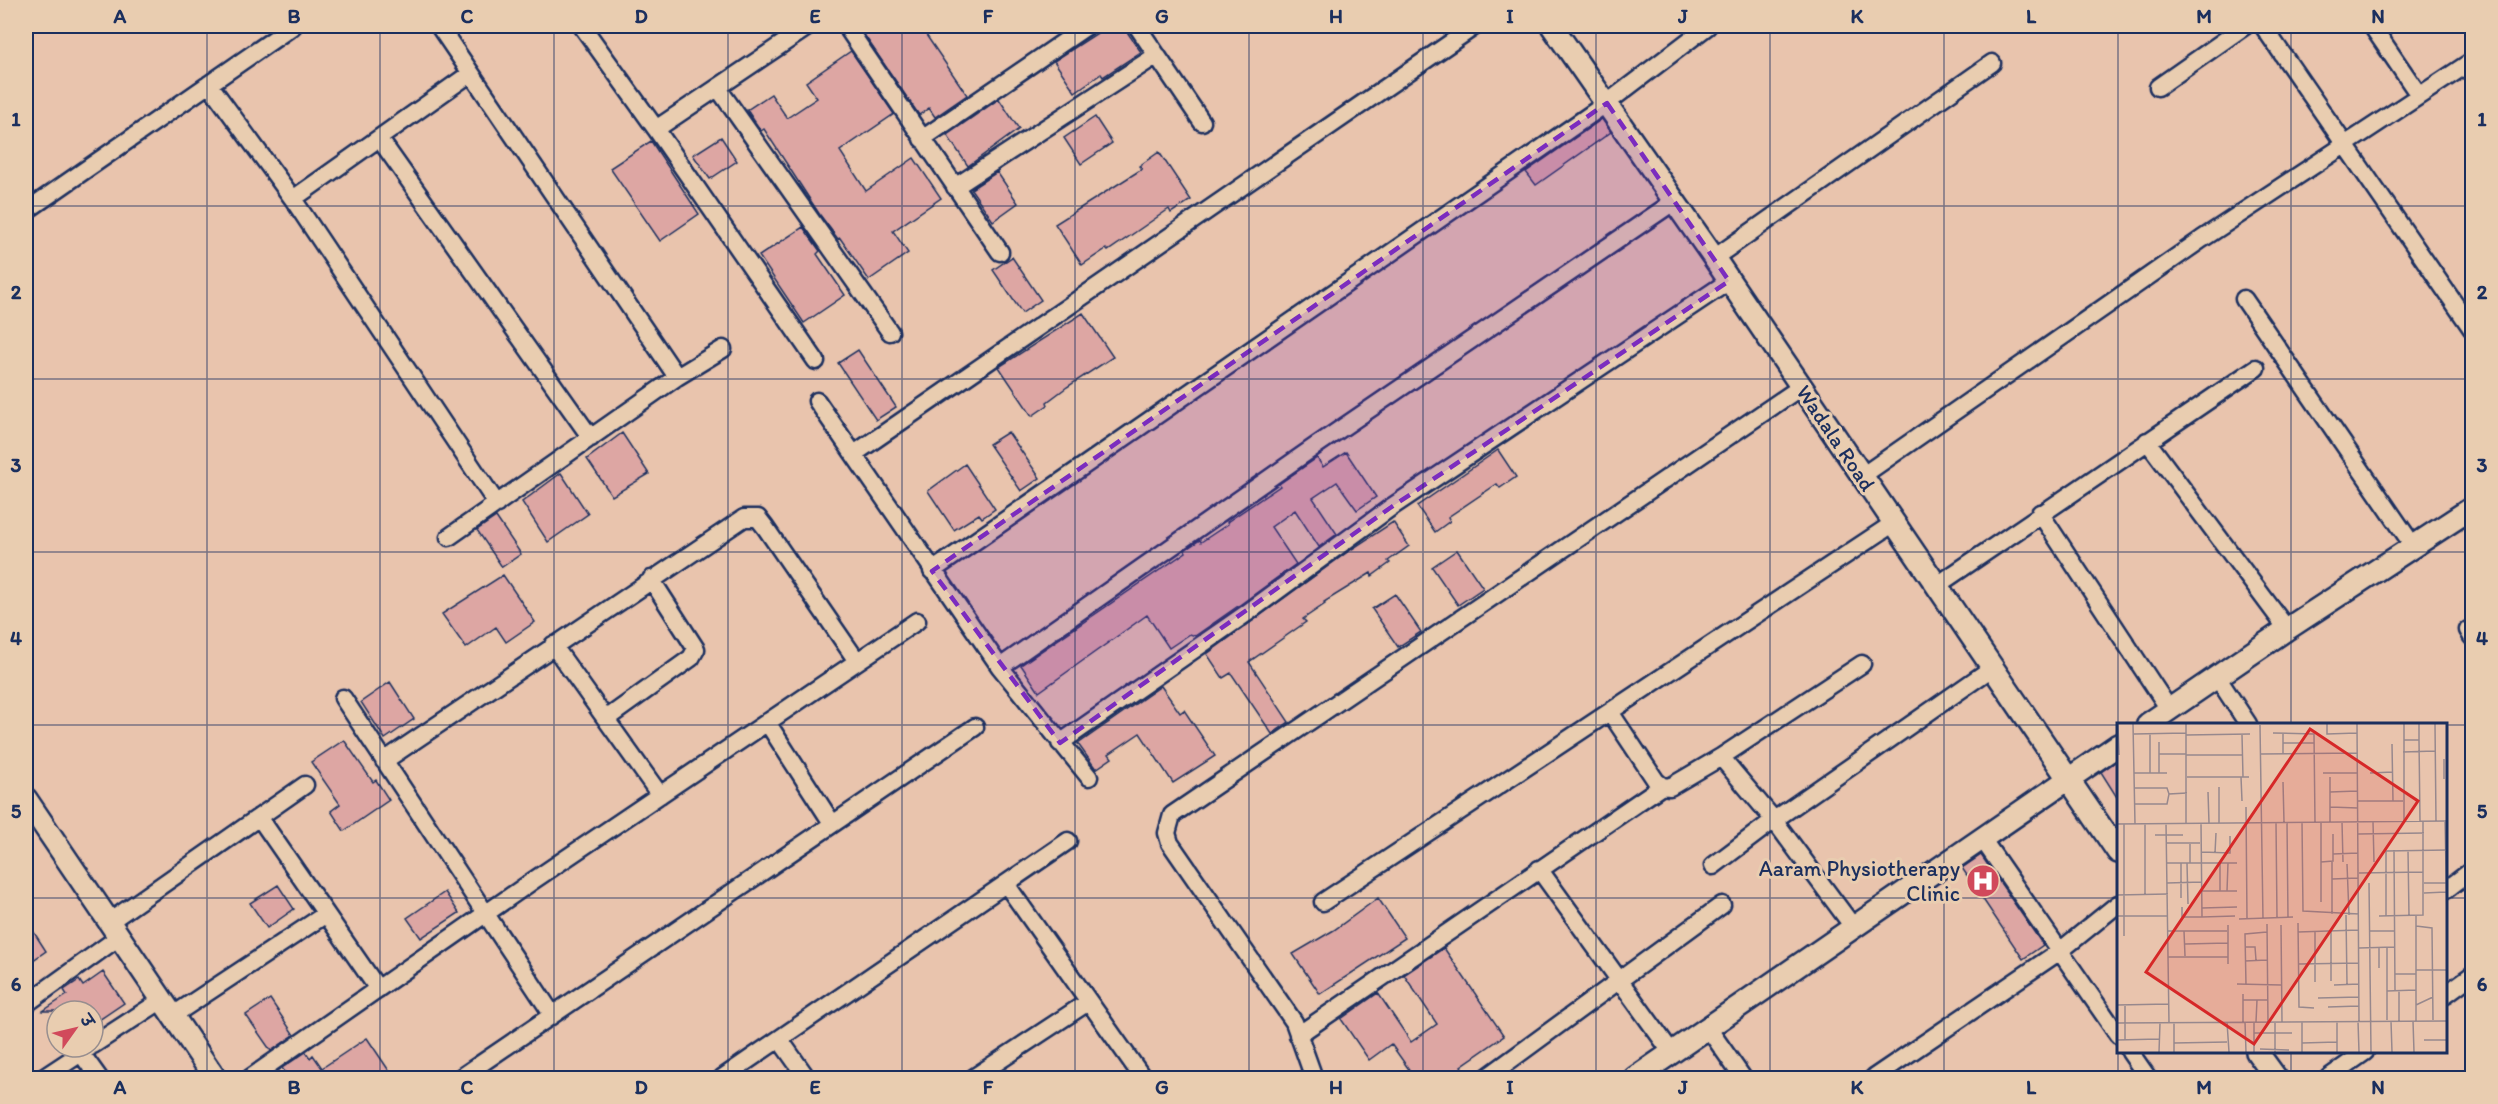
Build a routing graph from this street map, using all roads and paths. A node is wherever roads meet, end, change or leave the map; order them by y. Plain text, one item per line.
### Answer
1 (293, 26) edge
2 (439, 26) edge
3 (582, 26) edge
4 (809, 26) edge
5 (846, 26) edge
6 (1087, 26) edge
7 (1137, 26) edge
8 (1475, 26) edge
9 (1552, 26) edge
10 (1708, 26) edge
11 (2245, 26) edge
12 (2263, 26) edge
13 (2372, 26) edge
14 (1157, 55) junction
15 (2472, 61) edge
16 (1992, 63) dead end
17 (471, 73) junction
18 (209, 84) junction
19 (2158, 87) dead end
20 (718, 88) junction
21 (2419, 95) junction
22 (1607, 103) junction
23 (1202, 122) dead end
24 (656, 129) junction
25 (379, 138) junction
26 (922, 139) junction
27 (2344, 144) junction
28 (955, 187) junction
29 (292, 199) junction
30 (1675, 201) junction
31 (26, 211) edge
32 (1000, 252) dead end
33 (1714, 258) junction
34 (1729, 281) junction
35 (2244, 299) dead end
36 (2472, 329) edge
37 (890, 332) dead end
38 (723, 349) dead end
39 (816, 361) dead end
40 (2256, 368) dead end
41 (677, 377) junction
42 (1801, 387) junction
43 (817, 401) dead end
44 (591, 438) junction
45 (2147, 441) junction
46 (854, 454) junction
47 (1862, 476) junction
48 (497, 504) junction
49 (2472, 508) edge
50 (2040, 513) junction
51 (1894, 523) junction
52 (449, 537) dead end
53 (2414, 548) junction
54 (932, 571) junction
55 (651, 579) junction
56 (1936, 586) junction
57 (916, 621) dead end
58 (2287, 629) junction
59 (553, 645) junction
60 (857, 661) junction
61 (1862, 664) dead end
62 (1000, 667) junction
63 (1992, 668) junction
64 (2217, 677) junction
65 (343, 698) dead end
66 (2169, 709) junction
67 (1610, 712) junction
68 (606, 719) junction
69 (767, 722) junction
70 (2149, 723) edge
71 (2247, 723) edge
72 (975, 727) dead end
73 (1060, 743) junction
74 (2117, 746) edge
75 (1721, 757) junction
76 (384, 761) junction
77 (1089, 777) dead end
78 (2069, 781) junction
79 (305, 785) dead end
80 (1662, 786) junction
81 (660, 795) junction
82 (27, 805) edge
83 (259, 817) junction
84 (1774, 820) junction
85 (832, 823) junction
86 (1983, 840) junction
87 (1068, 841) dead end
88 (2117, 851) edge
89 (1713, 866) dead end
90 (1539, 869) junction
91 (2472, 870) edge
92 (1006, 884) junction
93 (2447, 889) edge
94 (1323, 902) dead end
95 (1722, 905) dead end
96 (2117, 905) edge
97 (326, 914) junction
98 (485, 914) junction
99 (1854, 928) junction
100 (114, 930) junction
101 (2060, 951) junction
102 (2472, 975) edge
103 (1620, 981) junction
104 (378, 989) junction
105 (2447, 993) edge
106 (1088, 1002) junction
107 (26, 1004) edge
108 (167, 1008) junction
109 (552, 1014) junction
110 (1708, 1028) junction
111 (2117, 1034) edge
112 (1298, 1035) junction
113 (105, 1039) edge
114 (780, 1040) junction
115 (1672, 1053) junction
116 (2131, 1053) edge
117 (2258, 1053) edge
118 (2364, 1053) edge
119 (72, 1059) edge
120 (92, 1059) edge
121 (43, 1078) edge
122 (99, 1078) edge
123 (215, 1078) edge
124 (250, 1078) edge
125 (460, 1078) edge
126 (722, 1078) edge
127 (807, 1078) edge
128 (973, 1078) edge
129 (1143, 1078) edge
130 (1314, 1078) edge
131 (1486, 1078) edge
132 (1635, 1078) edge
133 (1743, 1078) edge
134 (1873, 1078) edge
135 (2148, 1078) edge
136 (2276, 1078) edge
137 (2328, 1078) edge

1 - 18 street
2 - 17 street
3 - 24 street
4 - 20 street
5 - 26 street
6 - 26 street
7 - 14 street
8 - 46 street
9 - 22 street, Wadala Road
10 - 22 street
11 - 19 street
12 - 27 street
13 - 21 street
14 - 23 street
14 - 28 street
15 - 21 street
16 - 33 street
17 - 25 street
17 - 41 street
18 - 29 street
18 - 31 street
20 - 24 street
20 - 37 street
21 - 27 street
22 - 30 street, Wadala Road
22 - 54 street
24 - 39 street
25 - 29 street
25 - 44 street
26 - 28 street
27 - 36 street
27 - 47 street
28 - 32 street
29 - 48 street
30 - 33 street, Wadala Road
30 - 62 street
33 - 34 street, Wadala Road
34 - 42 street, Wadala Road
34 - 73 street
35 - 53 street
38 - 41 street
40 - 45 street
41 - 44 street
42 - 47 street, Wadala Road
42 - 112 street
43 - 46 street
44 - 48 street
45 - 50 street
45 - 58 street
46 - 54 street
47 - 51 street, Wadala Road
48 - 52 street
49 - 53 street
50 - 56 street
50 - 66 street
51 - 56 street, Wadala Road
51 - 67 street
53 - 58 street
54 - 62 street
55 - 59 street
55 - 60 street
55 - 68 street
56 - 63 street, Wadala Road
57 - 60 street
58 - 64 street
59 - 68 street
59 - 76 street
60 - 69 street
61 - 75 street
62 - 73 street
63 - 78 street, Wadala Road
63 - 84 street
64 - 66 street
64 - 71 street
65 - 76 street
66 - 70 street
67 - 80 street
67 - 94 street
68 - 81 street
69 - 81 street
69 - 85 street
72 - 85 street
73 - 77 street
74 - 78 street
75 - 80 street
75 - 84 street
76 - 98 street
78 - 86 street
78 - 88 street, Wadala Road
79 - 83 street
80 - 90 street
81 - 98 street
82 - 100 street
83 - 97 street
83 - 100 street
84 - 89 street
84 - 99 street
85 - 109 street
86 - 99 street
86 - 101 street
87 - 92 street
90 - 103 street
90 - 112 street
91 - 93 street
92 - 106 street
92 - 114 street
95 - 103 street
96 - 101 street
97 - 104 street
97 - 108 street
98 - 104 street
98 - 109 street
99 - 110 street
100 - 107 street
100 - 108 street
101 - 111 street
101 - 134 street
102 - 105 street
103 - 115 street
103 - 131 street
104 - 124 street
106 - 128 street
106 - 129 street
108 - 113 street
108 - 123 street
109 - 125 street
110 - 115 street
110 - 133 street
112 - 130 street
114 - 126 street
114 - 127 street
115 - 132 street
116 - 135 street
117 - 136 street
118 - 137 street
119 - 121 street
120 - 122 street

